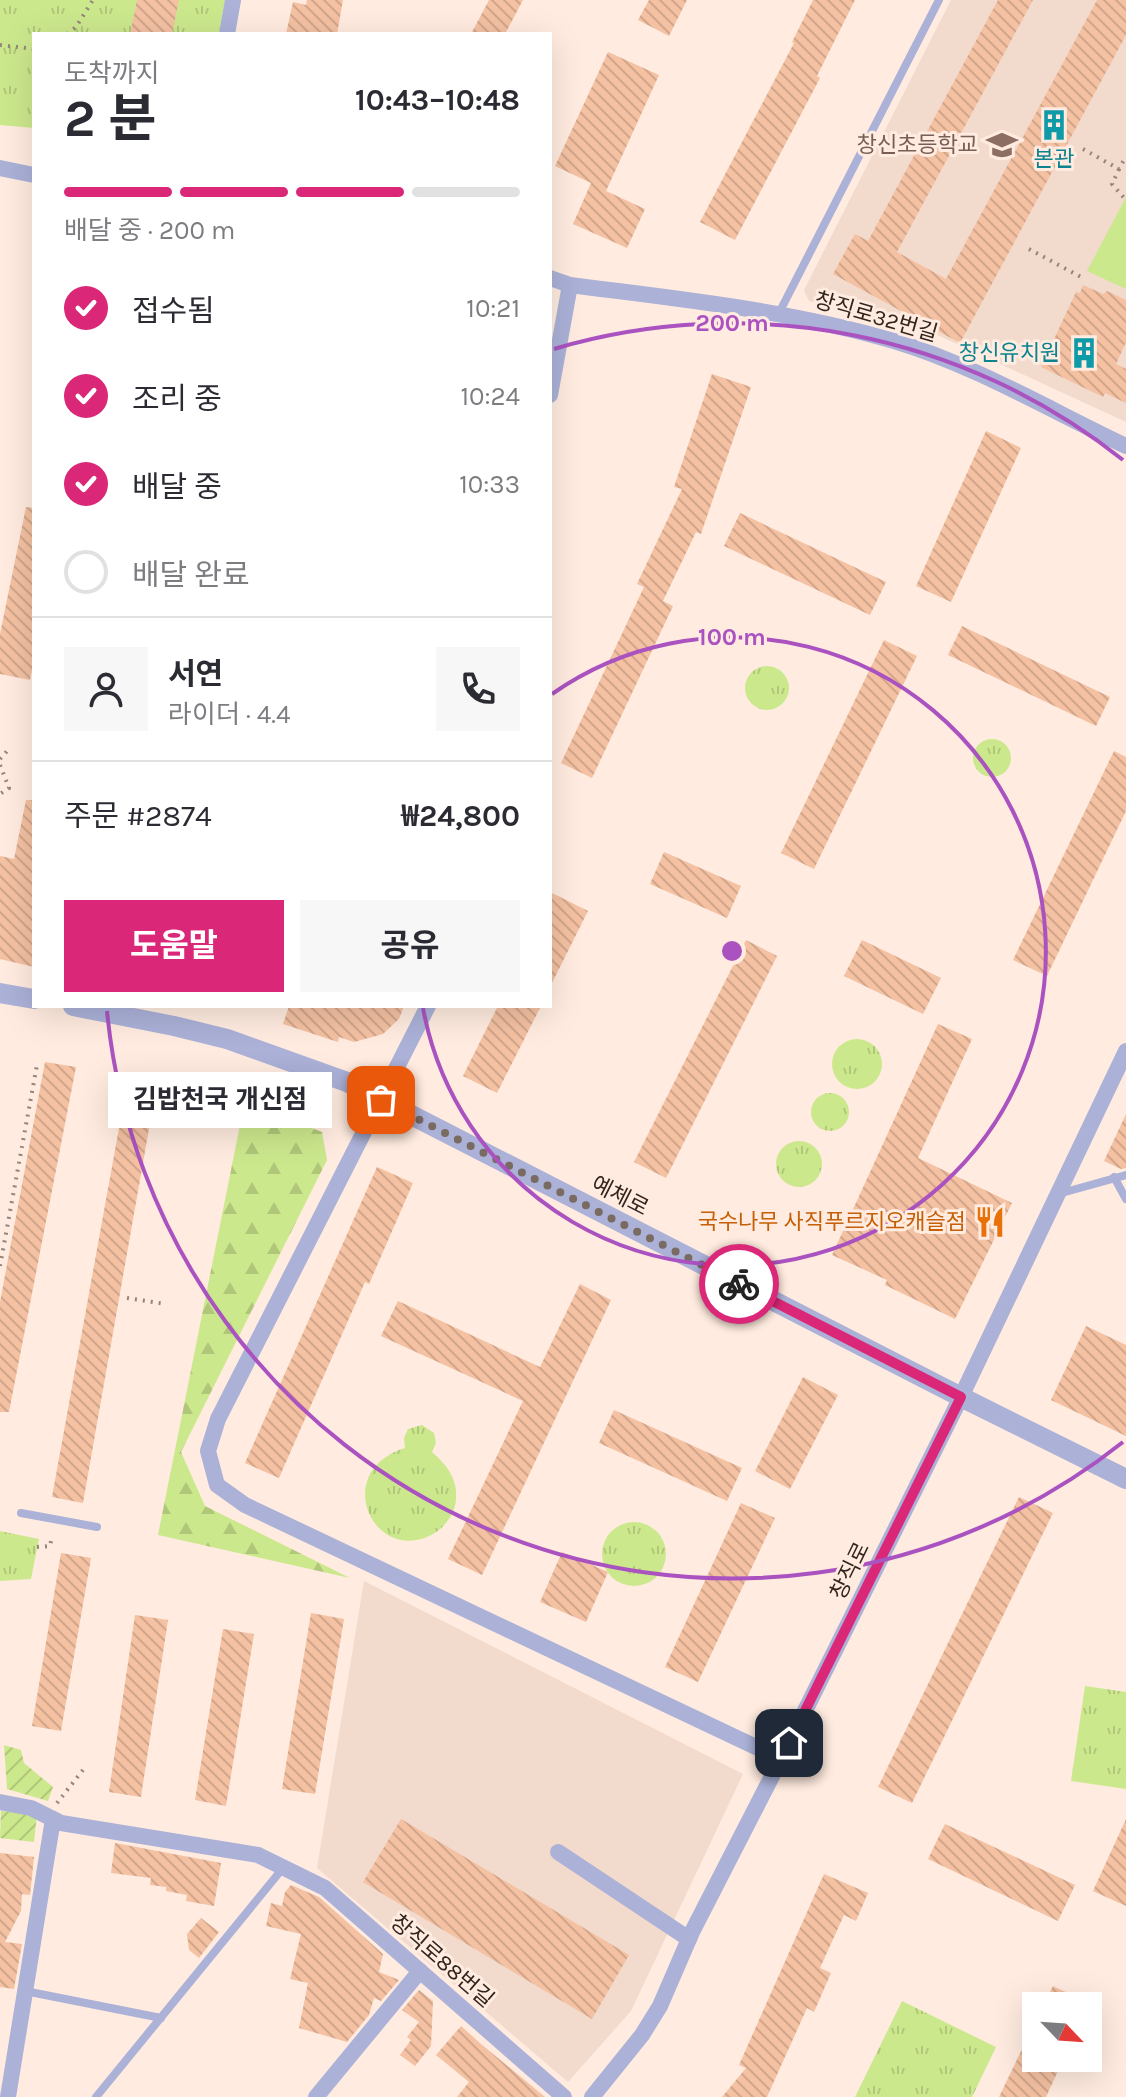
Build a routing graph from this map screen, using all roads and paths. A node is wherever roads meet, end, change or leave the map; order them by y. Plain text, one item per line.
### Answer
1 (93, 0) edge
2 (233, 0) edge
3 (939, 0) edge
4 (70, 32) edge
5 (227, 32) edge
6 (0, 45) edge
7 (32, 49) edge
8 (1083, 149) dead end
9 (1126, 156) edge
10 (0, 168) edge
11 (1119, 169) junction
12 (32, 175) edge
13 (1125, 199) edge
14 (1029, 249) dead end
15 (1081, 277) dead end
16 (552, 279) edge
17 (570, 285) junction
18 (779, 313) junction
19 (552, 384) edge
20 (1126, 446) edge
21 (8, 750) dead end
22 (0, 762) edge
23 (0, 794) edge
24 (0, 993) edge
25 (32, 999) edge
26 (83, 1008) edge
27 (427, 1008) edge
28 (1126, 1051) edge
29 (37, 1065) dead end
30 (381, 1100) junction
31 (1126, 1175) edge
32 (1114, 1177) junction
33 (1058, 1194) junction
34 (1126, 1199) edge
35 (0, 1266) edge
36 (127, 1298) dead end
37 (166, 1304) dead end
38 (961, 1397) junction
39 (1126, 1479) edge
40 (21, 1513) dead end
41 (97, 1527) dead end
42 (52, 1536) dead end
43 (37, 1547) dead end
44 (781, 1759) junction
45 (83, 1770) dead end
46 (0, 1802) edge
47 (50, 1818) junction
48 (558, 1852) dead end
49 (284, 1868) junction
50 (689, 1939) junction
51 (420, 1971) junction
52 (25, 1991) junction
53 (161, 2018) junction
54 (8, 2097) edge
55 (96, 2097) edge
56 (316, 2097) edge
57 (564, 2097) edge
58 (592, 2097) edge

1 - 4 path
2 - 5 street
3 - 18 lane
6 - 7 path
8 - 11 path
9 - 11 path
10 - 12 street
11 - 13 path
14 - 15 path
16 - 17 street, 창직로32번길
17 - 18 street, 창직로32번길
17 - 19 street
18 - 20 street, 창직로32번길
21 - 22 path
22 - 23 path
24 - 25 street
26 - 30 street, 예체로
27 - 30 street
28 - 33 street, 창직로
29 - 35 path
30 - 38 street, 예체로
30 - 44 street
31 - 32 lane
32 - 33 lane
32 - 34 lane
33 - 38 street, 창직로
36 - 37 path
38 - 39 street, 예체로
38 - 44 street, 창직로
40 - 41 lane
42 - 43 path
44 - 50 street, 창직로
45 - 47 path
46 - 47 street, 창직로88번길
47 - 49 street, 창직로88번길
47 - 52 street
48 - 50 street
49 - 51 street, 창직로88번길
49 - 53 lane
50 - 58 street, 창직로
51 - 56 street
51 - 57 street, 창직로88번길
52 - 53 lane
52 - 54 street
53 - 55 lane

